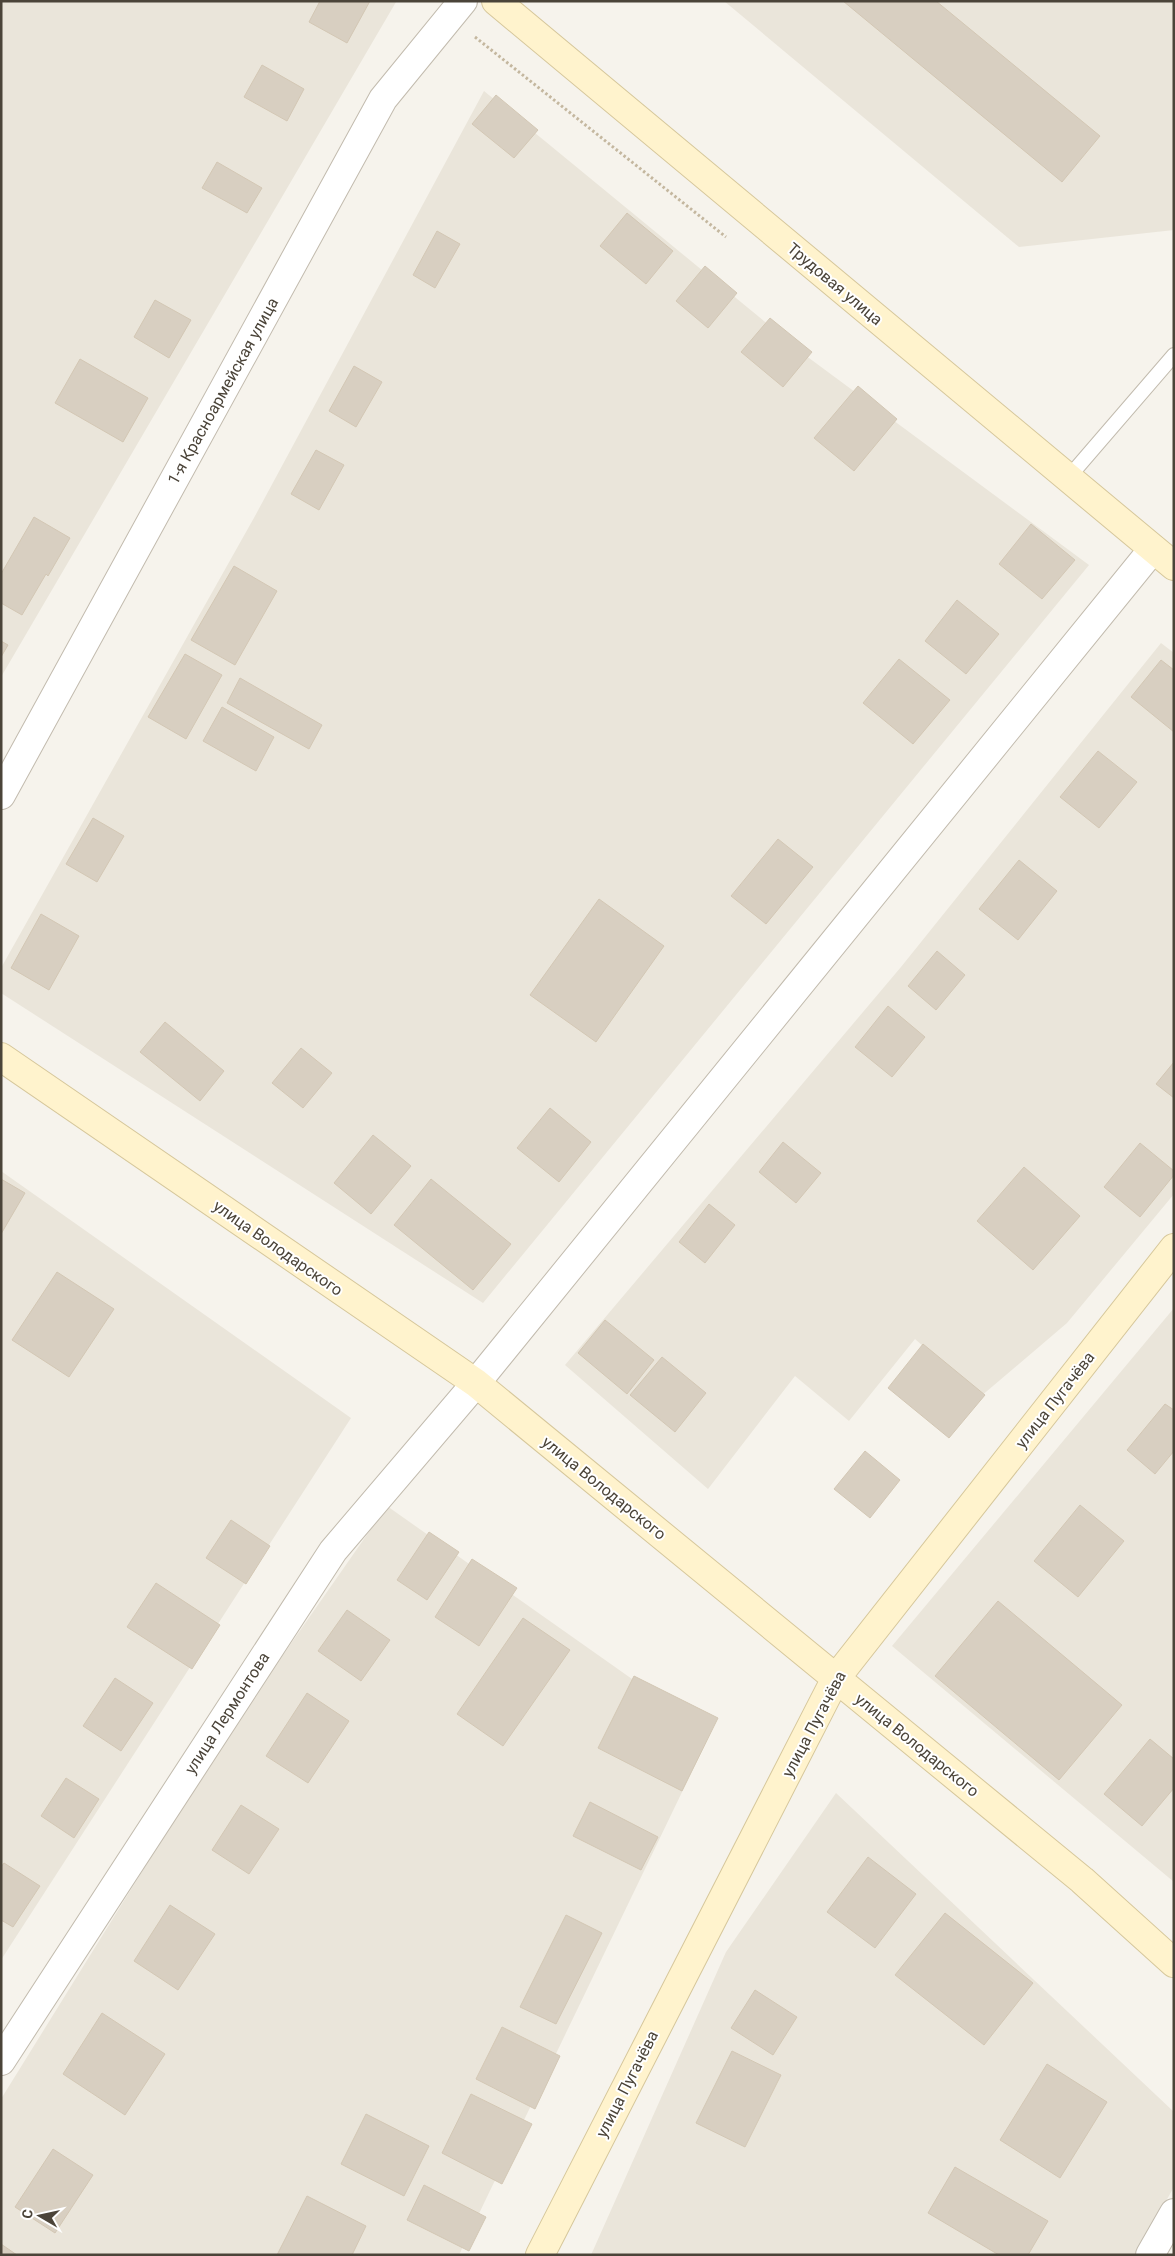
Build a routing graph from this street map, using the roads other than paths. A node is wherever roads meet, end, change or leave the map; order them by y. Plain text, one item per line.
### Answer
1 (463, 1) edge
2 (496, 1) edge
3 (1174, 355) edge
4 (1068, 478) junction
5 (1153, 549) junction
6 (1174, 566) edge
7 (1, 794) edge
8 (1, 1056) edge
9 (1174, 1248) edge
10 (476, 1383) junction
11 (836, 1678) junction
12 (1174, 1963) edge
13 (1, 2061) edge
14 (1174, 2213) edge
15 (540, 2255) edge
16 (1150, 2255) edge

1 - 7 street, 1-я Красноармейская улица
2 - 4 street, Трудовая улица
3 - 4 lane
4 - 5 street, Трудовая улица
5 - 6 street, Трудовая улица
5 - 10 street, улица Лермонтова
8 - 10 street, улица Володарского
9 - 11 street, улица Пугачёва
10 - 11 street, улица Володарского
10 - 13 street, улица Лермонтова
11 - 12 street, улица Володарского
11 - 15 street, улица Пугачёва
14 - 16 street

